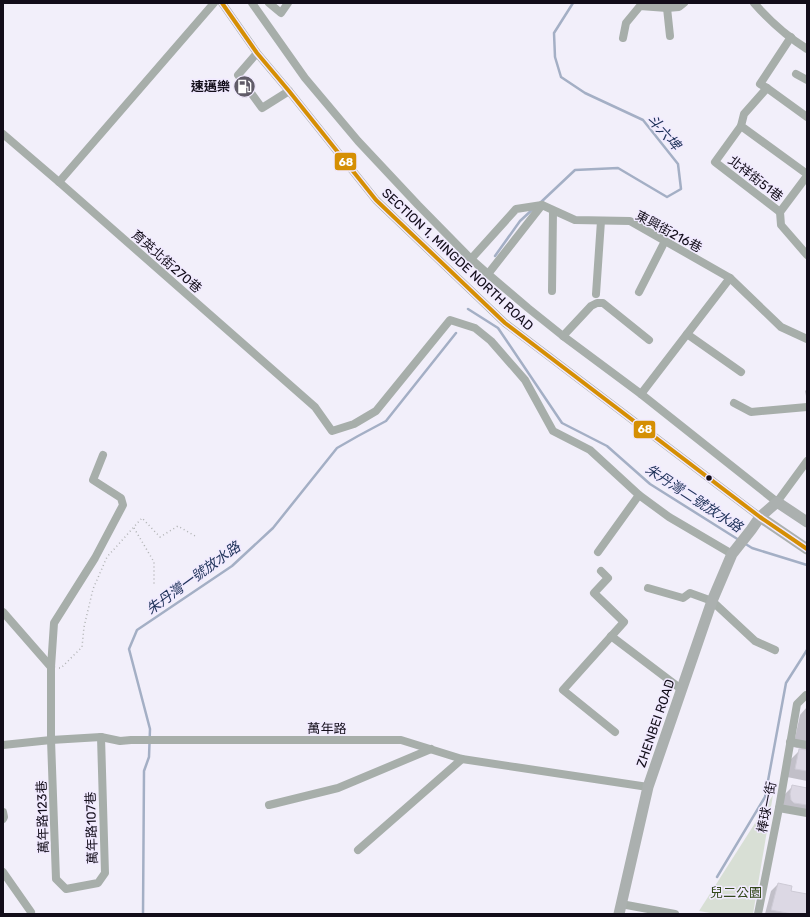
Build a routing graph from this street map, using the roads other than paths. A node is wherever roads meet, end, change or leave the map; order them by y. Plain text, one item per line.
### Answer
1 (214, 3) edge
2 (222, 3) edge
3 (266, 3) edge
4 (269, 3) edge
5 (288, 3) edge
6 (684, 3) edge
7 (754, 3) edge
8 (253, 6) edge
9 (667, 8) junction
10 (670, 36) dead end
11 (791, 37) junction
12 (623, 38) dead end
13 (807, 49) edge
14 (257, 53) junction
15 (796, 74) dead end
16 (807, 80) edge
17 (767, 88) junction
18 (289, 91) junction
19 (807, 117) edge
20 (741, 126) junction
21 (3, 134) edge
22 (807, 175) edge
23 (59, 182) junction
24 (542, 206) junction
25 (553, 211) junction
26 (780, 212) junction
27 (600, 220) junction
28 (665, 241) junction
29 (807, 255) edge
30 (471, 259) junction
31 (488, 274) junction
32 (730, 278) junction
33 (552, 291) dead end
34 (639, 292) dead end
35 (596, 294) dead end
36 (687, 334) junction
37 (563, 336) junction
38 (807, 339) edge
39 (649, 340) dead end
40 (741, 372) dead end
41 (641, 394) junction
42 (734, 403) dead end
43 (807, 407) edge
44 (103, 455) dead end
45 (807, 461) edge
46 (638, 495) junction
47 (776, 502) junction
48 (760, 517) junction
49 (807, 522) edge
50 (807, 549) edge
51 (598, 552) dead end
52 (735, 552) junction
53 (601, 571) dead end
54 (648, 588) dead end
55 (712, 601) junction
56 (3, 612) edge
57 (611, 636) junction
58 (775, 650) dead end
59 (51, 667) junction
60 (681, 689) junction
61 (807, 695) edge
62 (615, 732) dead end
63 (101, 737) junction
64 (51, 740) junction
65 (790, 742) junction
66 (3, 745) edge
67 (807, 745) edge
68 (431, 749) junction
69 (462, 760) junction
70 (648, 787) junction
71 (269, 805) dead end
72 (779, 808) junction
73 (3, 812) edge
74 (807, 813) edge
75 (3, 819) edge
76 (358, 850) dead end
77 (3, 872) edge
78 (66, 890) joint
79 (620, 909) edge
80 (32, 912) dead end
81 (675, 914) edge
82 (758, 914) edge

1 - 23 street
2 - 14 street, SECTION 1, MINGDE NORTH ROAD
3 - 8 street
4 - 5 street
6 - 9 street
7 - 11 street
8 - 30 street, SECTION 1, MINGDE NORTH ROAD
9 - 10 street
9 - 12 street
11 - 13 street
11 - 17 street
14 - 18 street, SECTION 1, MINGDE NORTH ROAD
14 - 18 street
15 - 16 street
17 - 19 street
17 - 20 street, 北祥街51巷
18 - 48 street, SECTION 1, MINGDE NORTH ROAD
20 - 22 street
20 - 26 street, 北祥街51巷
21 - 23 street, 育英北街270巷
22 - 26 street
23 - 46 street, 育英北街270巷
24 - 25 street, 東興街216巷
24 - 30 street
24 - 31 street
25 - 27 street, 東興街216巷
25 - 33 street
26 - 29 street
27 - 28 street, 東興街216巷
27 - 35 street
28 - 32 street, 東興街216巷
28 - 34 street
30 - 31 street, SECTION 1, MINGDE NORTH ROAD
31 - 37 street, SECTION 1, MINGDE NORTH ROAD
32 - 36 street
32 - 38 street, 東興街216巷
36 - 40 street
36 - 41 street
37 - 39 street
37 - 41 street, SECTION 1, MINGDE NORTH ROAD
41 - 47 street, SECTION 1, MINGDE NORTH ROAD
42 - 43 street
44 - 59 street, 萬年路123巷
45 - 47 street
46 - 51 street
46 - 52 street
47 - 48 main road
47 - 49 main road
48 - 50 main road
48 - 52 main road, ZHENBEI ROAD
52 - 55 main road, ZHENBEI ROAD
53 - 57 street
54 - 55 street
55 - 58 street
55 - 60 main road, ZHENBEI ROAD
56 - 59 street
57 - 60 street
57 - 62 street
59 - 64 street, 萬年路123巷
60 - 70 main road, ZHENBEI ROAD
61 - 65 street, 棒球一街
63 - 64 street, 萬年路
63 - 68 street, 萬年路
63 - 78 street, 萬年路107巷
64 - 66 street, 萬年路
64 - 78 street, 萬年路123巷
65 - 67 street
65 - 72 street, 棒球一街
68 - 69 street, 萬年路
68 - 71 street
69 - 70 street, 萬年路
69 - 76 street
70 - 79 main road, ZHENBEI ROAD
72 - 74 street
72 - 82 street, 棒球一街
73 - 75 street
77 - 80 street
79 - 81 street

